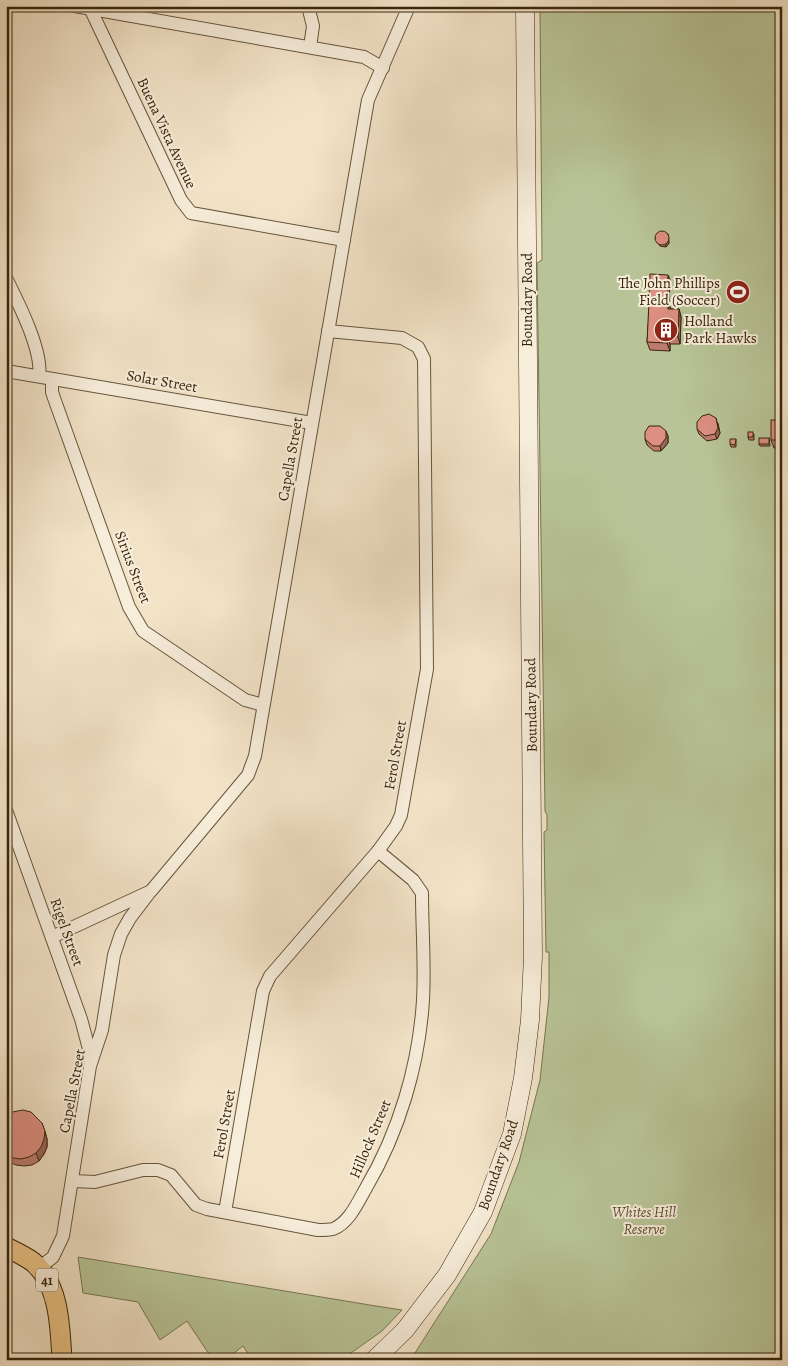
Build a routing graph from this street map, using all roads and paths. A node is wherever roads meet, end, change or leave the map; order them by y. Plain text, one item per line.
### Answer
1 (75, 6) edge
2 (308, 6) edge
3 (409, 6) edge
4 (525, 6) edge
5 (90, 8) edge
6 (310, 47) junction
7 (383, 68) junction
8 (344, 240) junction
9 (6, 278) edge
10 (328, 331) junction
11 (6, 371) edge
12 (39, 376) junction
13 (52, 379) junction
14 (312, 423) junction
15 (263, 705) junction
16 (6, 810) edge
17 (378, 851) junction
18 (151, 891) junction
19 (52, 938) junction
20 (90, 1066) junction
21 (73, 1181) junction
22 (225, 1212) junction
23 (6, 1247) edge
24 (39, 1268) junction
25 (62, 1360) edge
26 (374, 1360) edge

1 - 5 street
2 - 6 street
3 - 7 street, Capella Street
4 - 26 main road, Boundary Road
5 - 6 street
5 - 8 street, Buena Vista Avenue
6 - 7 street
7 - 8 street, Capella Street
8 - 10 street, Capella Street
9 - 12 street
10 - 14 street, Capella Street
10 - 17 street, Ferol Street
11 - 12 street, Solar Street
12 - 13 street, Solar Street
13 - 14 street, Solar Street
13 - 15 street, Sirius Street
14 - 15 street, Capella Street
15 - 18 street, Capella Street
16 - 19 street, Rigel Street
17 - 22 street, Ferol Street
17 - 22 street, Hillock Street
18 - 19 street, Capella Street
18 - 20 street, Capella Street
19 - 20 street, Rigel Street
20 - 21 street, Capella Street
21 - 22 street, Hillock Street
21 - 24 street, Capella Street
23 - 24 main road, 41
24 - 25 main road, 41

